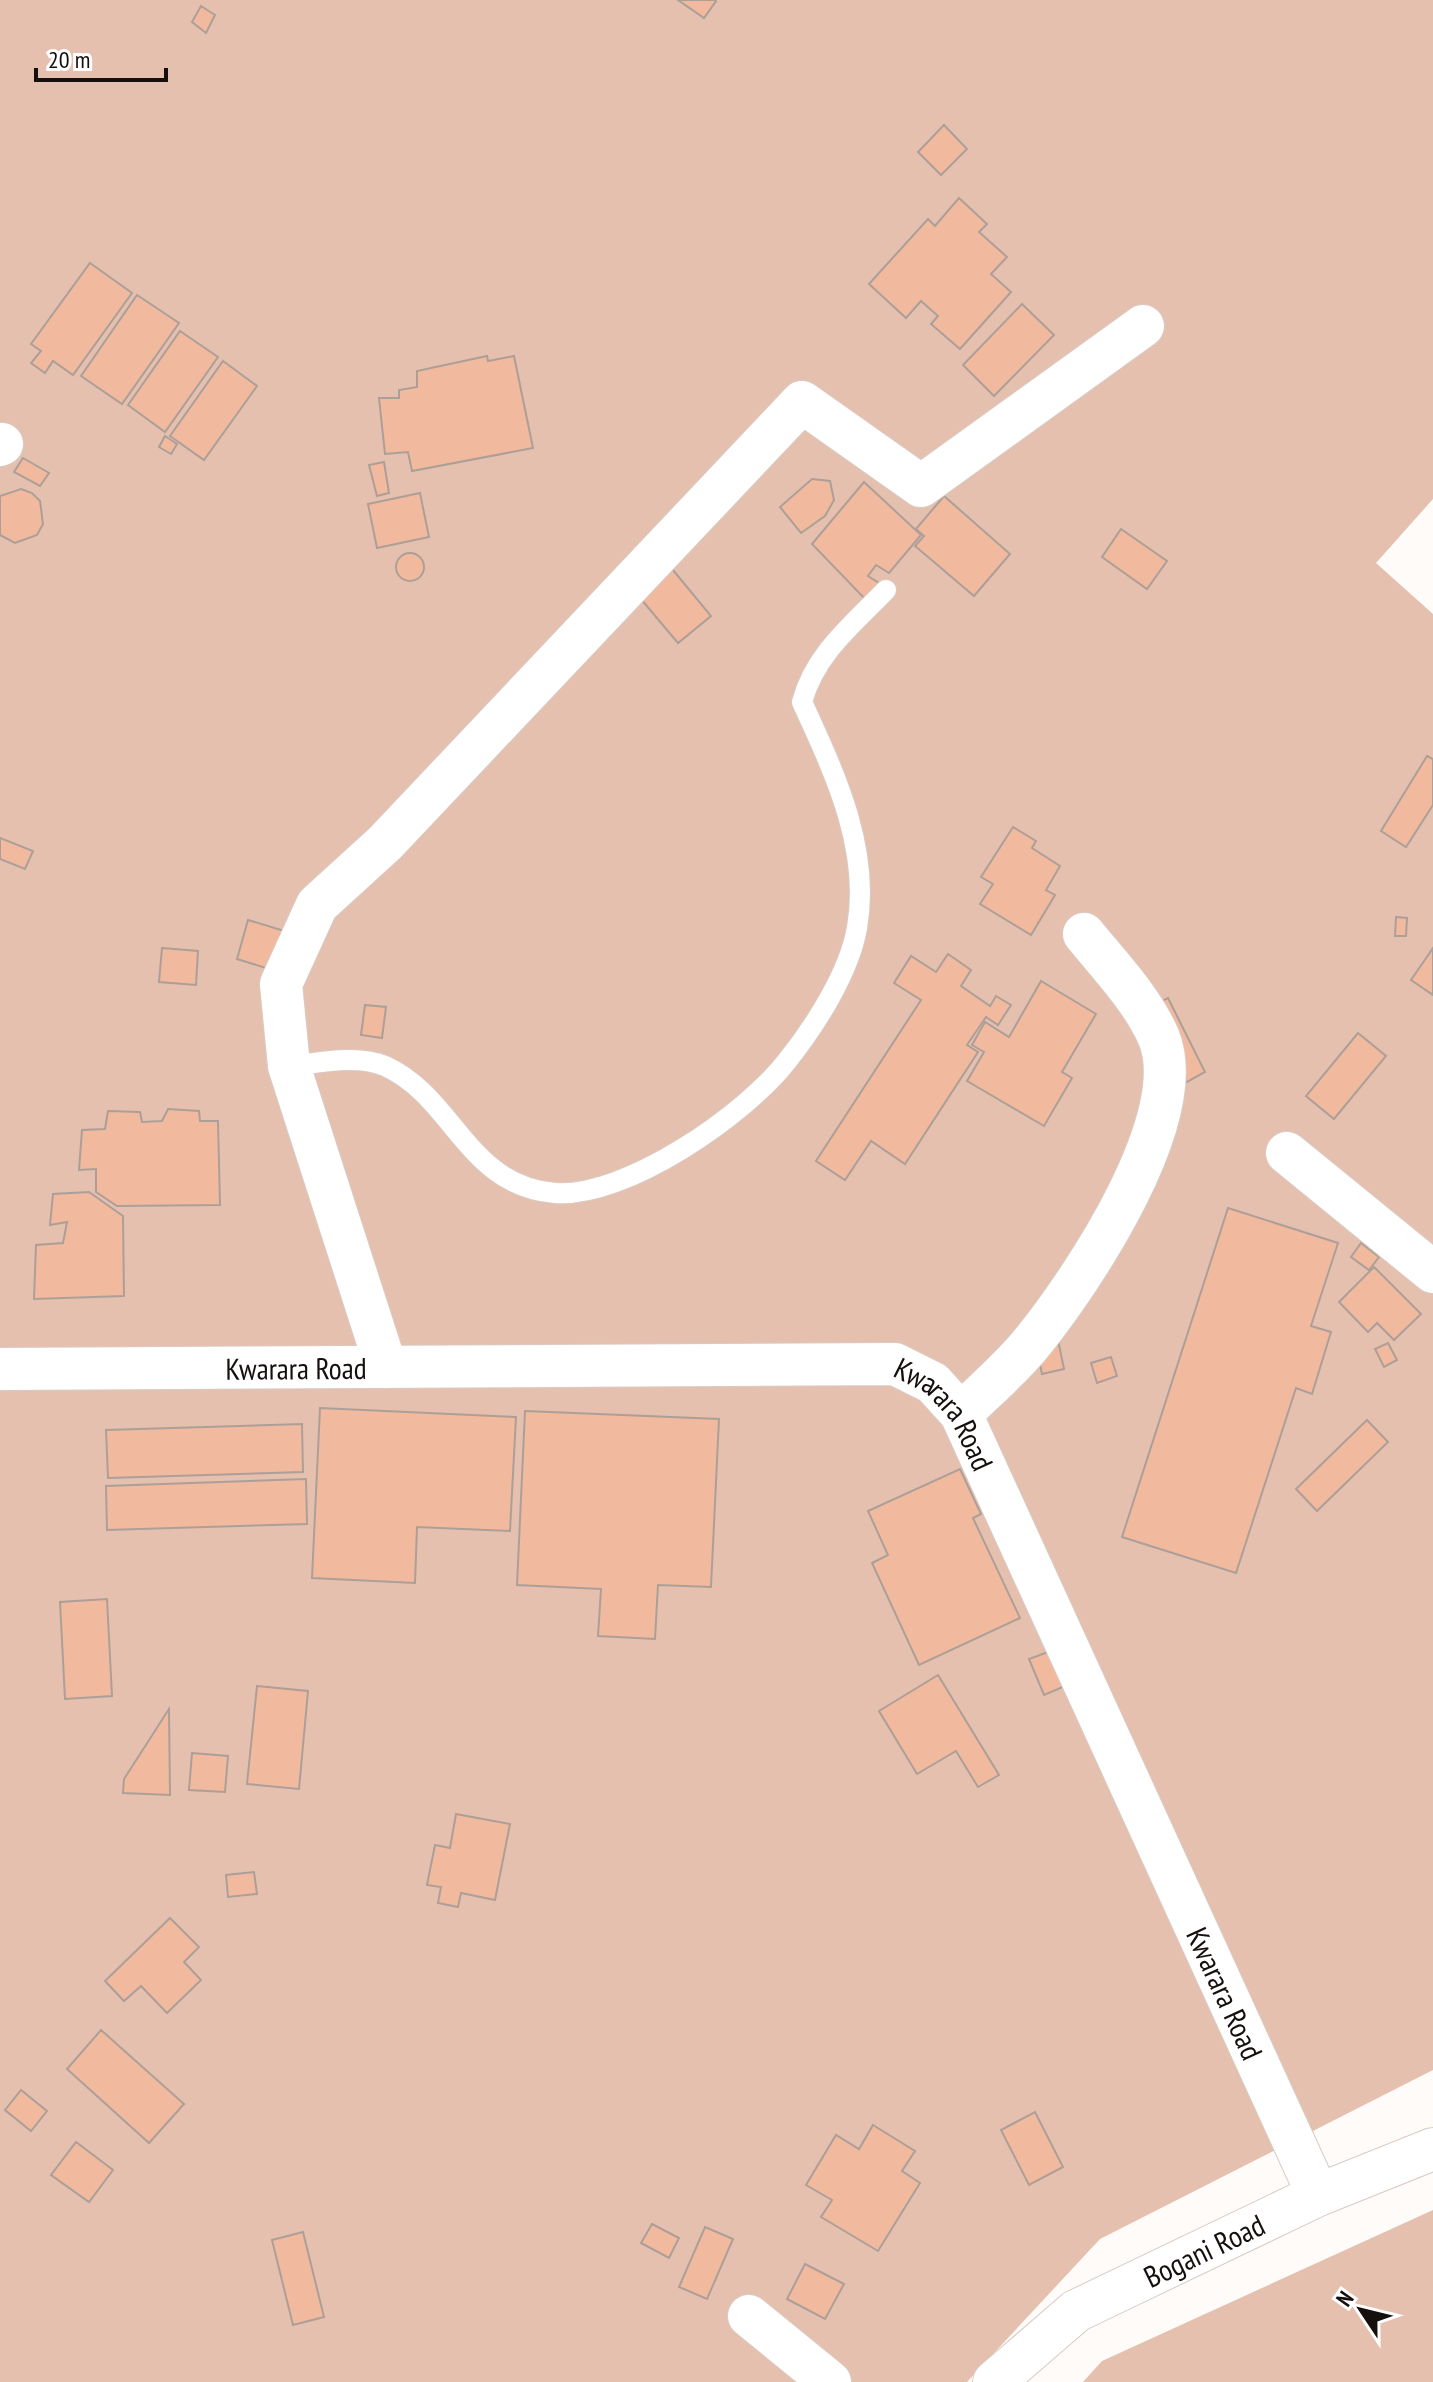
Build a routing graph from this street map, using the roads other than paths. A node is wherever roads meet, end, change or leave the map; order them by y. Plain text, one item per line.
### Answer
1 (1143, 326) dead end
2 (886, 590) dead end
3 (1084, 934) dead end
4 (289, 1066) junction
5 (1287, 1153) dead end
6 (1433, 1272) edge
7 (386, 1367) junction
8 (0, 1369) edge
9 (961, 1414) junction
10 (1433, 2149) edge
11 (1318, 2195) junction
12 (749, 2316) dead end
13 (830, 2382) edge
14 (994, 2382) edge

1 - 4 street
2 - 4 lane
3 - 9 street
4 - 7 street
5 - 6 street
7 - 8 street, Kwarara Road
7 - 9 street, Kwarara Road
9 - 11 street, Kwarara Road
10 - 11 street, Bogani Road
11 - 14 street, Bogani Road
12 - 13 street

